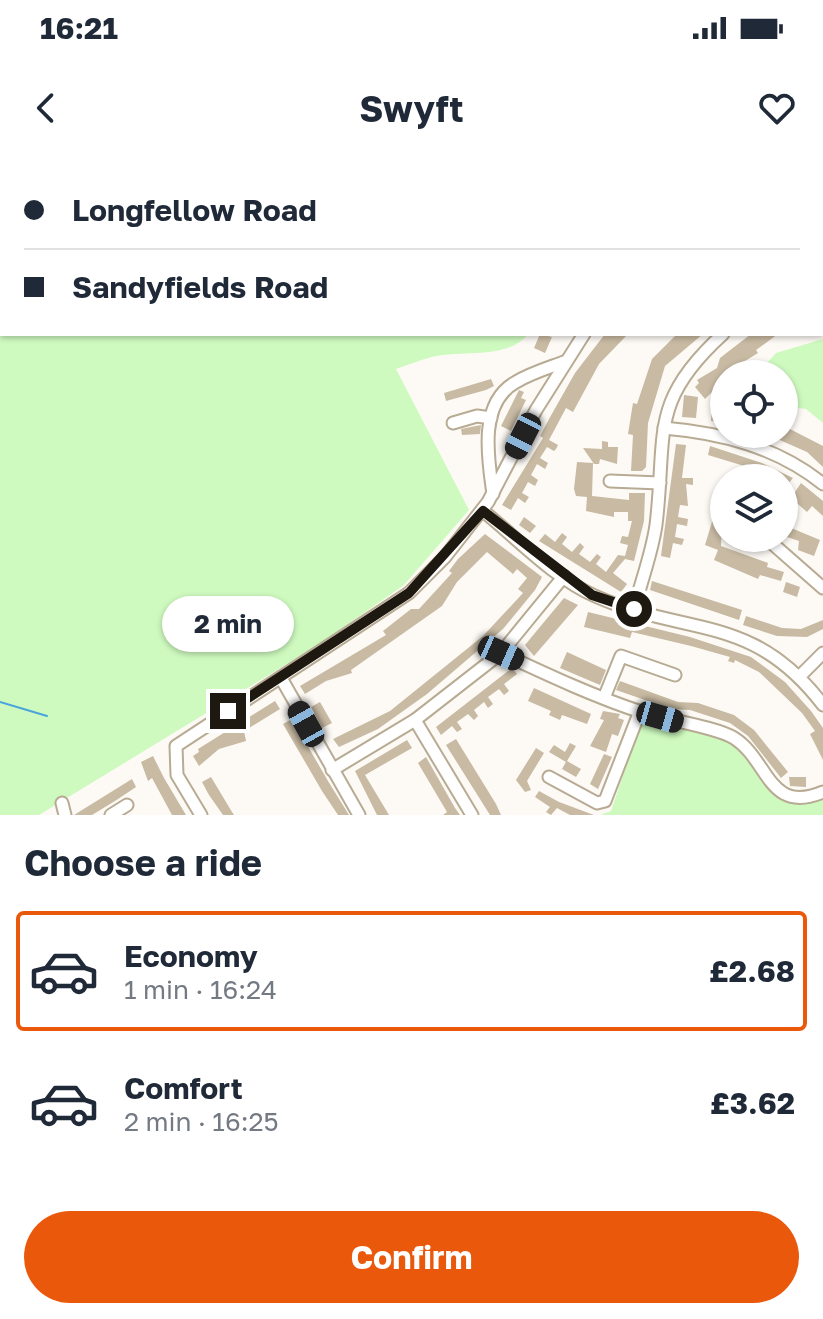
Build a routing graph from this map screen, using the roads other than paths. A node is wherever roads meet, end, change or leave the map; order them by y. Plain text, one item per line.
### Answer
1 (583, 336) edge
2 (721, 336) edge
3 (564, 362) junction
4 (491, 418) junction
5 (453, 423) dead end
6 (664, 428) junction
7 (607, 480) dead end
8 (660, 483) junction
9 (823, 484) edge
10 (493, 494) junction
11 (483, 511) junction
12 (782, 552) edge
13 (564, 576) junction
14 (823, 588) edge
15 (634, 609) junction
16 (501, 653) junction
17 (823, 653) edge
18 (675, 675) dead end
19 (800, 676) junction
20 (281, 678) junction
21 (604, 698) junction
22 (823, 705) edge
23 (640, 711) junction
24 (415, 720) junction
25 (332, 770) junction
26 (548, 776) dead end
27 (823, 792) edge
28 (127, 805) dead end
29 (111, 815) edge
30 (201, 815) edge
31 (359, 815) edge
32 (472, 815) edge

1 - 3 street
2 - 6 street
3 - 4 street
3 - 10 street
4 - 5 street
4 - 10 street
6 - 8 street
6 - 9 street
7 - 8 street
8 - 15 street
10 - 11 street
11 - 13 street
11 - 20 street
12 - 14 street
13 - 15 street
13 - 16 street
15 - 19 street
16 - 21 street
16 - 24 street
17 - 19 street
18 - 21 street
19 - 22 street
20 - 25 street
20 - 30 street
21 - 23 street
23 - 26 street
23 - 27 street
24 - 25 street
24 - 32 street
25 - 31 street
28 - 29 street

